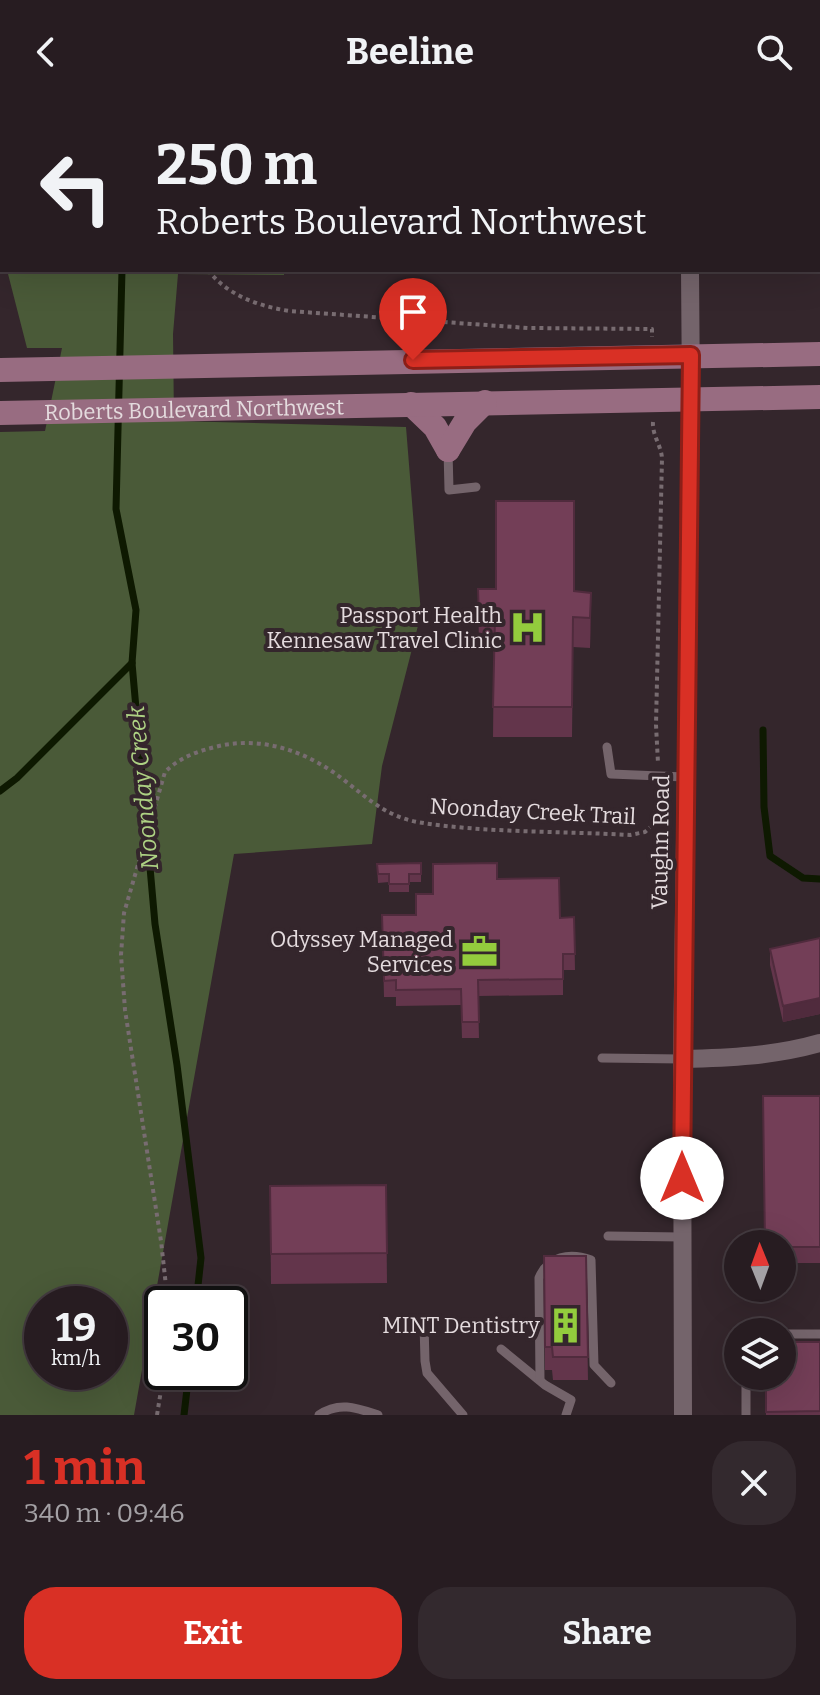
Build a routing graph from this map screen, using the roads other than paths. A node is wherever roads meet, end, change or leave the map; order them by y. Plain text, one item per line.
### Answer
1 (690, 272) edge
2 (820, 354) edge
3 (691, 355) junction
4 (0, 370) edge
5 (820, 397) edge
6 (691, 398) junction
7 (485, 402) junction
8 (411, 404) junction
9 (0, 413) edge
10 (448, 450) junction
11 (476, 487) dead end
12 (607, 747) dead end
13 (685, 777) junction
14 (820, 1043) edge
15 (602, 1058) dead end
16 (682, 1059) junction
17 (608, 1236) dead end
18 (682, 1237) junction
19 (424, 1324) dead end
20 (796, 1334) edge
21 (820, 1334) edge
22 (501, 1349) dead end
23 (540, 1380) junction
24 (611, 1383) dead end
25 (746, 1390) edge
26 (319, 1415) edge
27 (378, 1415) edge
28 (463, 1415) edge
29 (566, 1415) edge
30 (683, 1415) edge
31 (746, 1415) edge

1 - 3 street, Vaughn Road
2 - 3 street, Roberts Boulevard Northwest
3 - 4 street, Roberts Boulevard Northwest
3 - 6 street, Vaughn Road
5 - 6 street, Roberts Boulevard Northwest
6 - 7 street, Roberts Boulevard Northwest
6 - 13 street, Vaughn Road
7 - 8 street, Roberts Boulevard Northwest
7 - 10 street
8 - 9 street, Roberts Boulevard Northwest
8 - 10 street
10 - 11 lane
12 - 13 lane
13 - 16 street, Vaughn Road
14 - 16 street
15 - 16 lane
16 - 18 street, Vaughn Road
17 - 18 lane
18 - 30 street, Vaughn Road
19 - 28 lane
20 - 21 lane
22 - 23 lane
23 - 24 lane
23 - 29 lane
25 - 31 lane
26 - 27 lane

